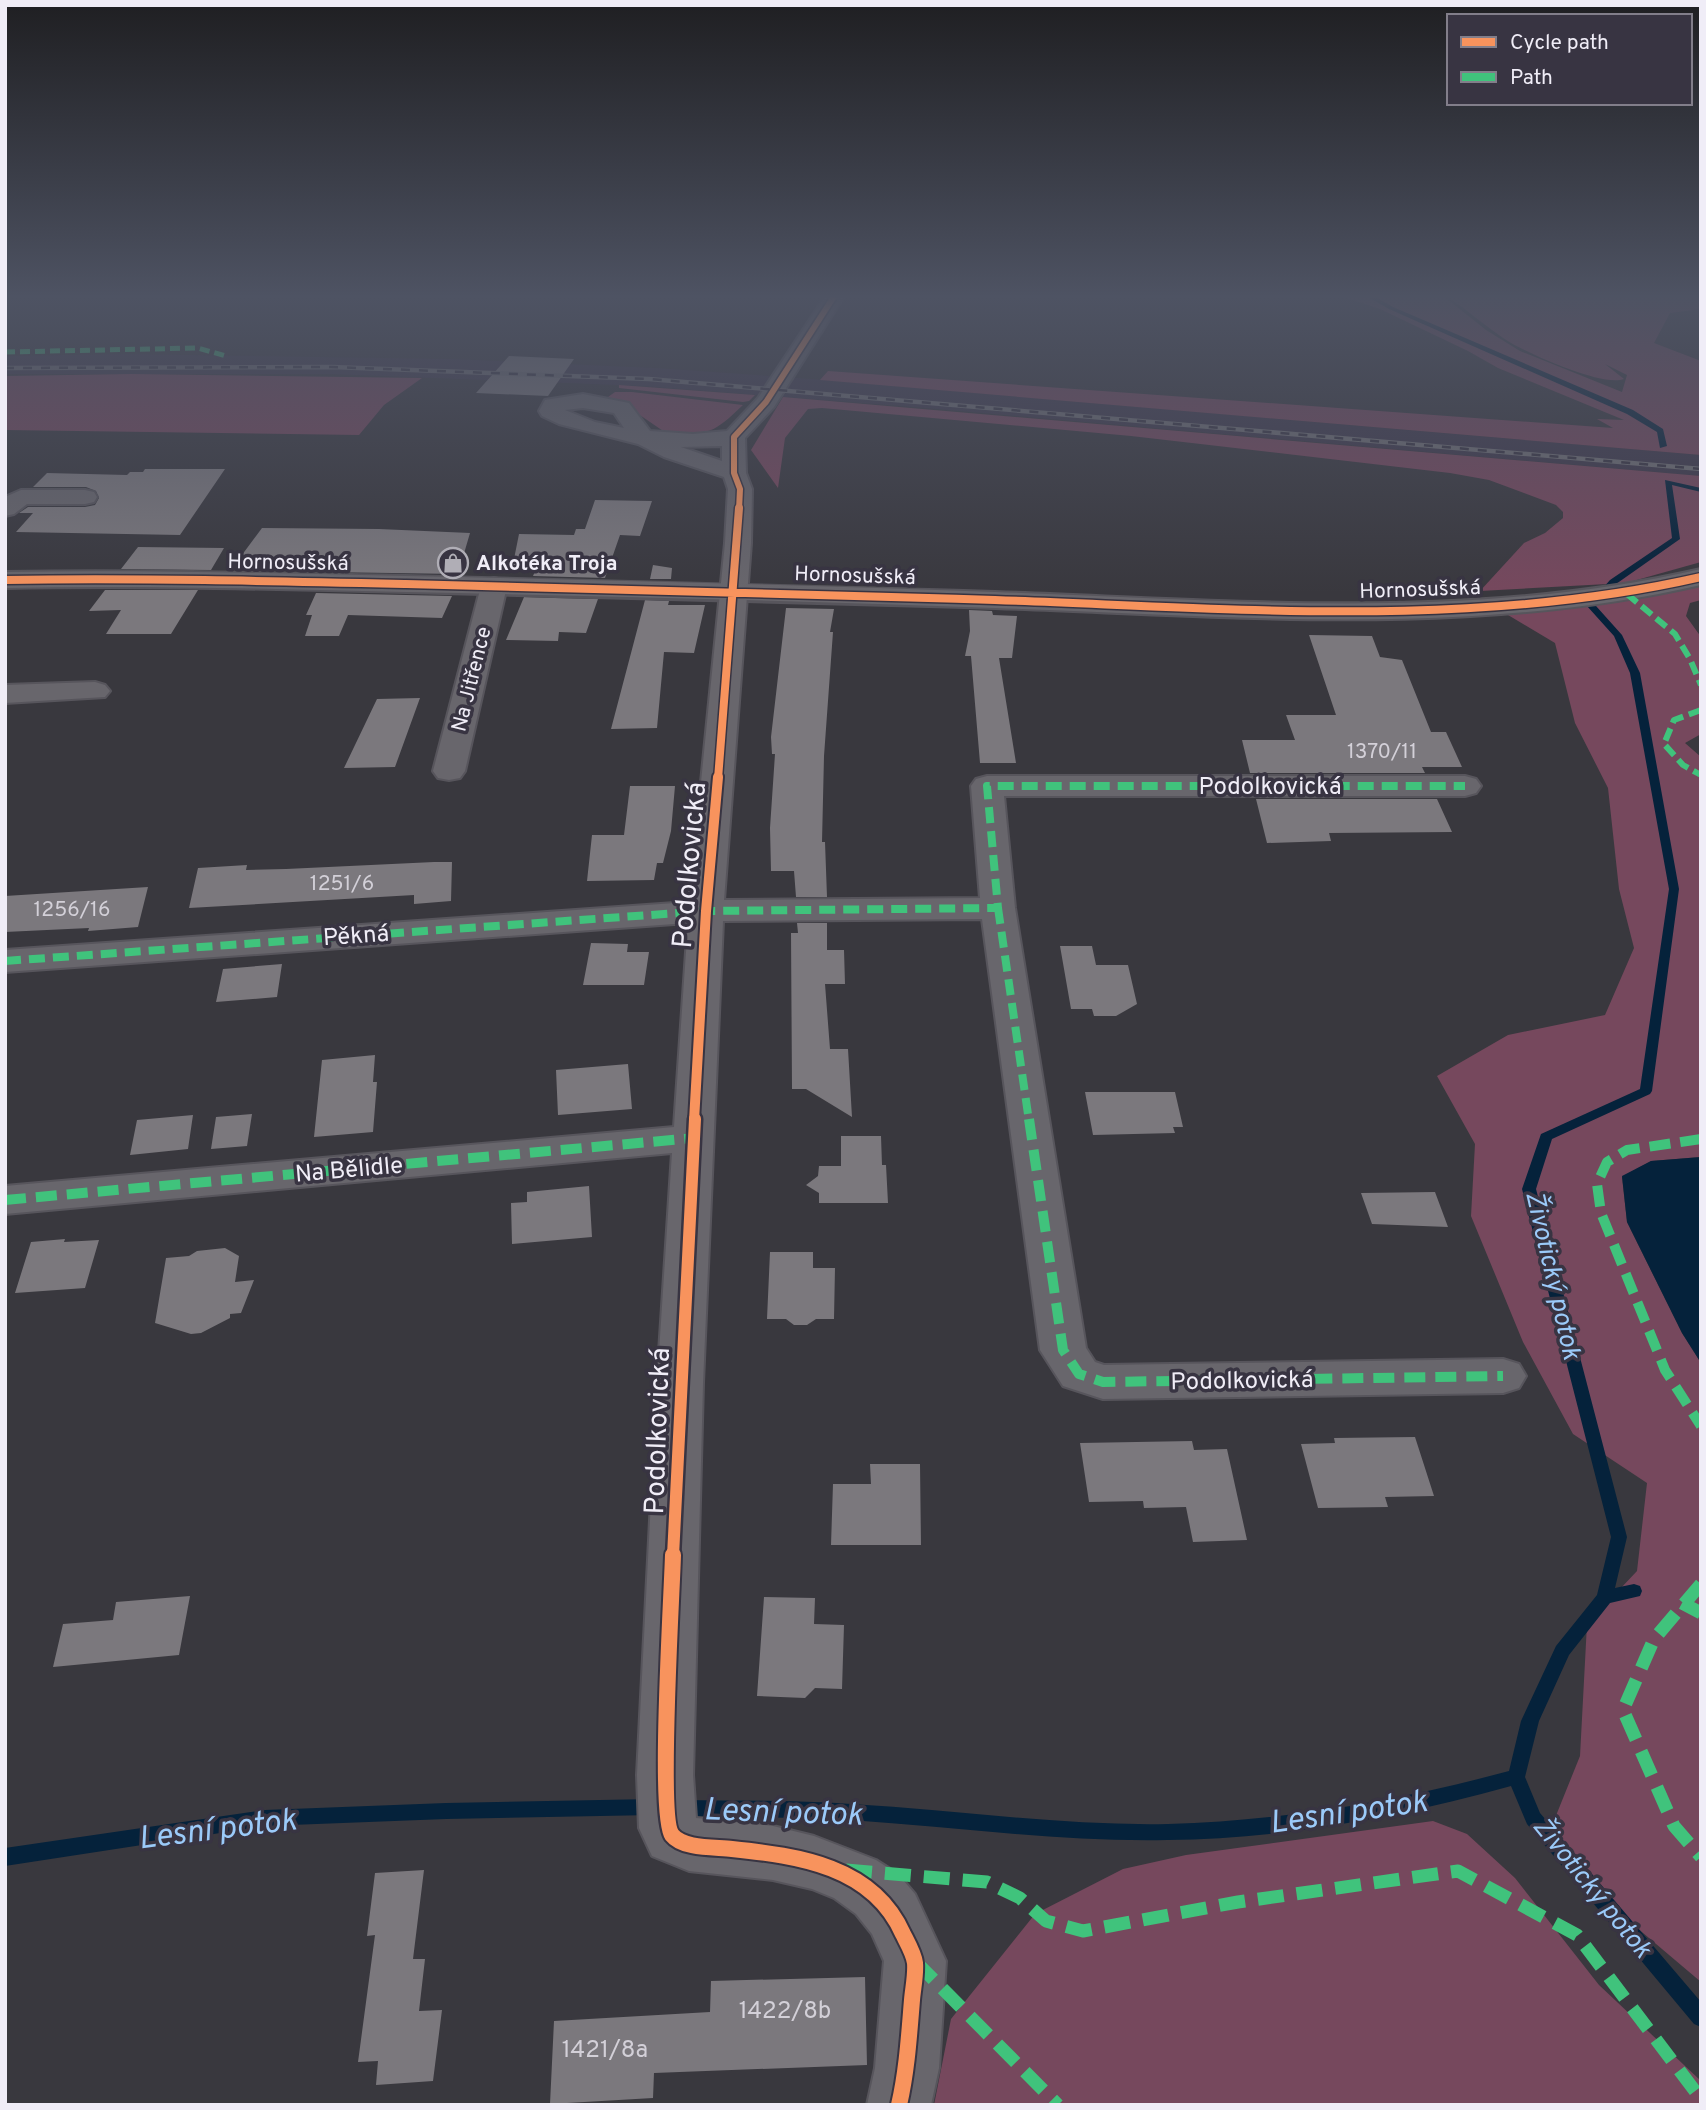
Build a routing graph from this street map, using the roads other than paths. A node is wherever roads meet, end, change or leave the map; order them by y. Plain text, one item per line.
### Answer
1 (770, 396) edge
2 (734, 437) junction
3 (734, 473) junction
4 (85, 498) dead end
5 (5, 509) edge
6 (1701, 578) edge
7 (5, 580) edge
8 (494, 586) junction
9 (734, 591) junction
10 (95, 691) dead end
11 (5, 694) edge
12 (449, 771) dead end
13 (1465, 786) dead end
14 (998, 908) junction
15 (706, 911) junction
16 (5, 961) edge
17 (694, 1138) junction
18 (5, 1200) edge
19 (1503, 1376) dead end
20 (900, 2105) edge

1 - 2 street
2 - 3 street, Podolkovická
2 - 3 street
3 - 9 street, Podolkovická
4 - 5 street
6 - 9 street, Hornosušská
7 - 8 street, Hornosušská
8 - 9 street, Hornosušská
8 - 12 street, Na Jitřence
9 - 15 street, Podolkovická
10 - 11 street
13 - 14 street, Podolkovická
14 - 15 street, Podolkovická
14 - 19 street, Podolkovická
15 - 16 street, Pěkná
15 - 17 street, Podolkovická
17 - 18 street, Na Bělidle
17 - 20 street, Podolkovická

